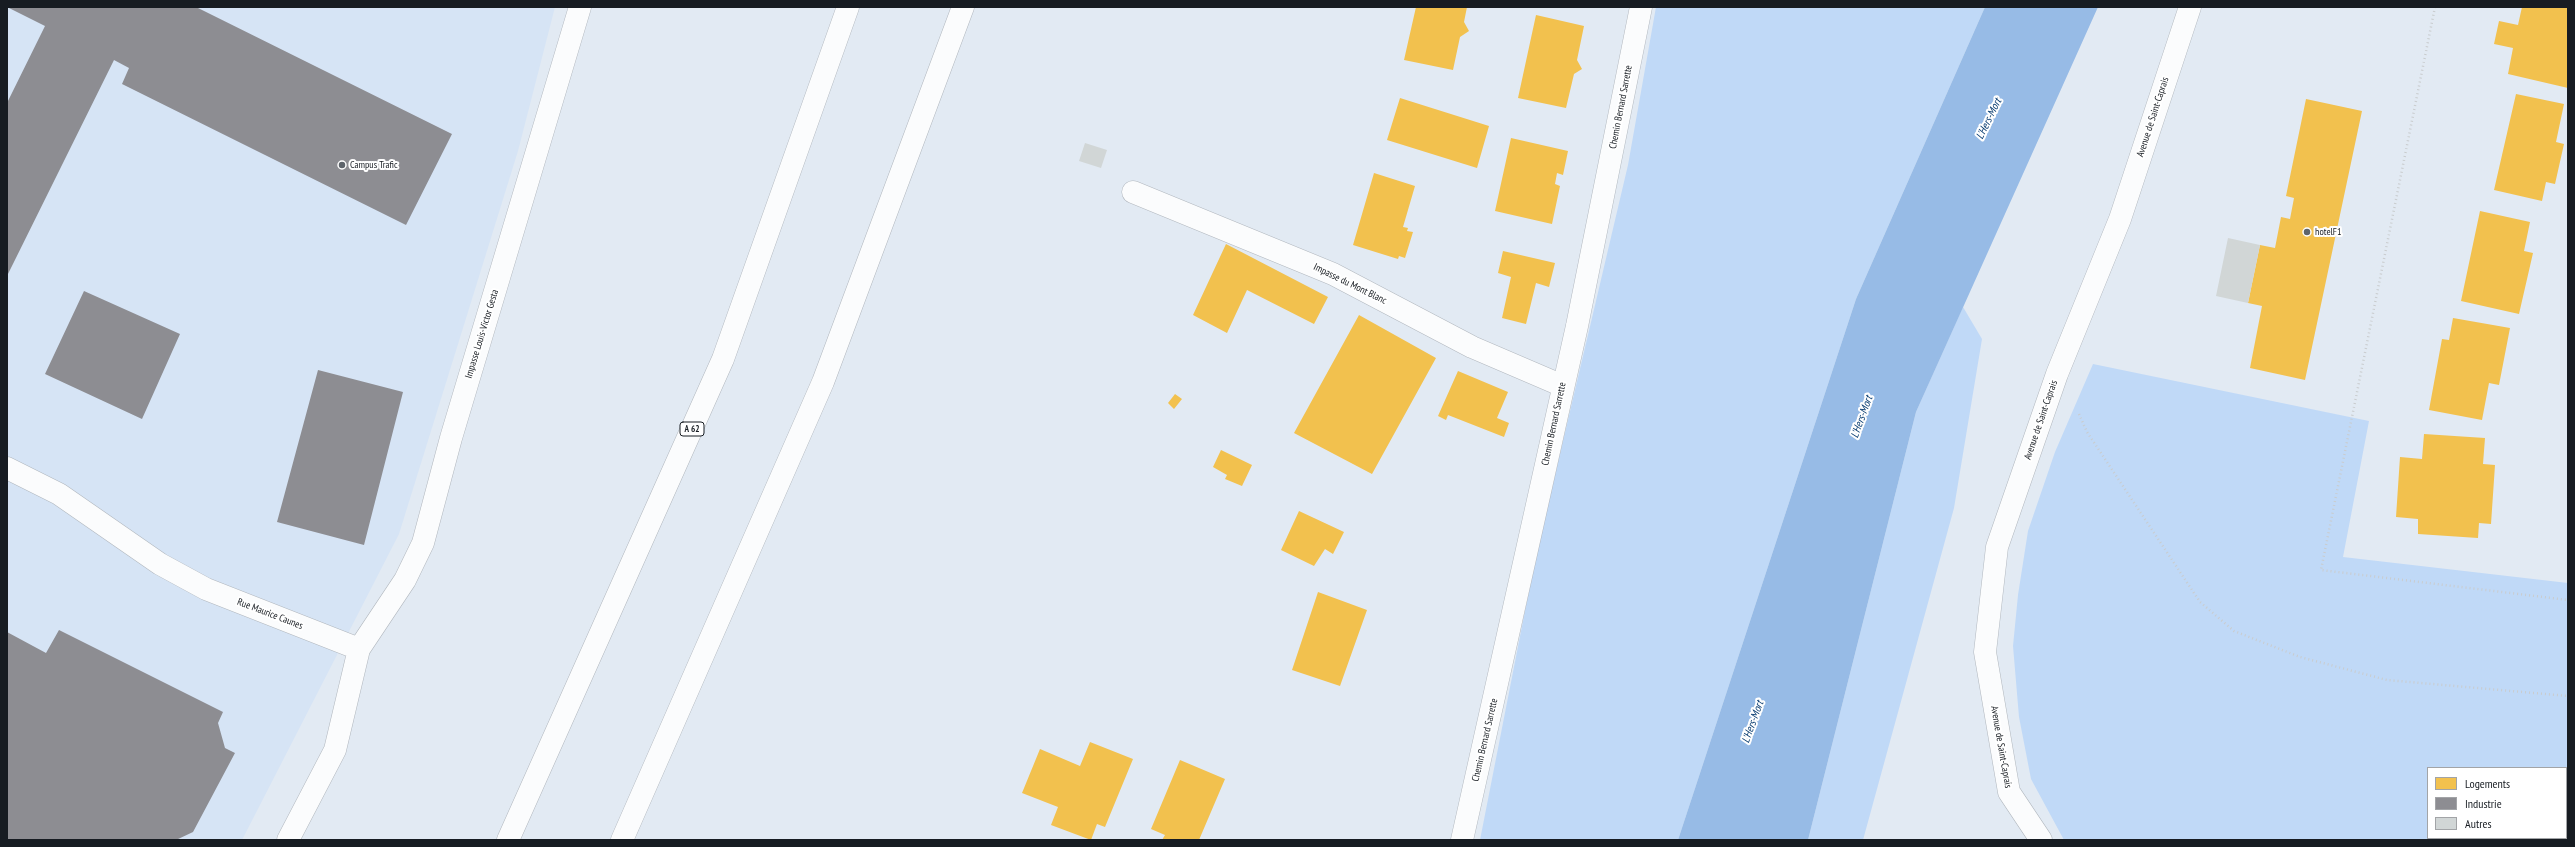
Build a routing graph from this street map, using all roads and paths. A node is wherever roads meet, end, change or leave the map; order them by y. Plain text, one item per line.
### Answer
1 (580, 7) edge
2 (848, 7) edge
3 (963, 7) edge
4 (1641, 7) edge
5 (2190, 7) edge
6 (2435, 7) edge
7 (1133, 192) dead end
8 (2057, 374) junction
9 (1562, 386) junction
10 (7, 468) edge
11 (2568, 600) edge
12 (360, 648) junction
13 (2568, 696) edge
14 (288, 840) edge
15 (508, 840) edge
16 (622, 840) edge
17 (1462, 840) edge
18 (2041, 840) edge

1 - 12 main road, Impasse Louis-Victor Gesta
2 - 15 main road, A 62
3 - 16 main road
4 - 9 main road, Chemin Bernard Sarrette
5 - 8 main road, Avenue de Saint-Caprais
6 - 11 path
7 - 9 main road, Impasse du Mont Blanc
8 - 13 path
8 - 18 main road, Avenue de Saint-Caprais
9 - 17 main road, Chemin Bernard Sarrette
10 - 12 main road, Rue Maurice Caunes
12 - 14 main road

